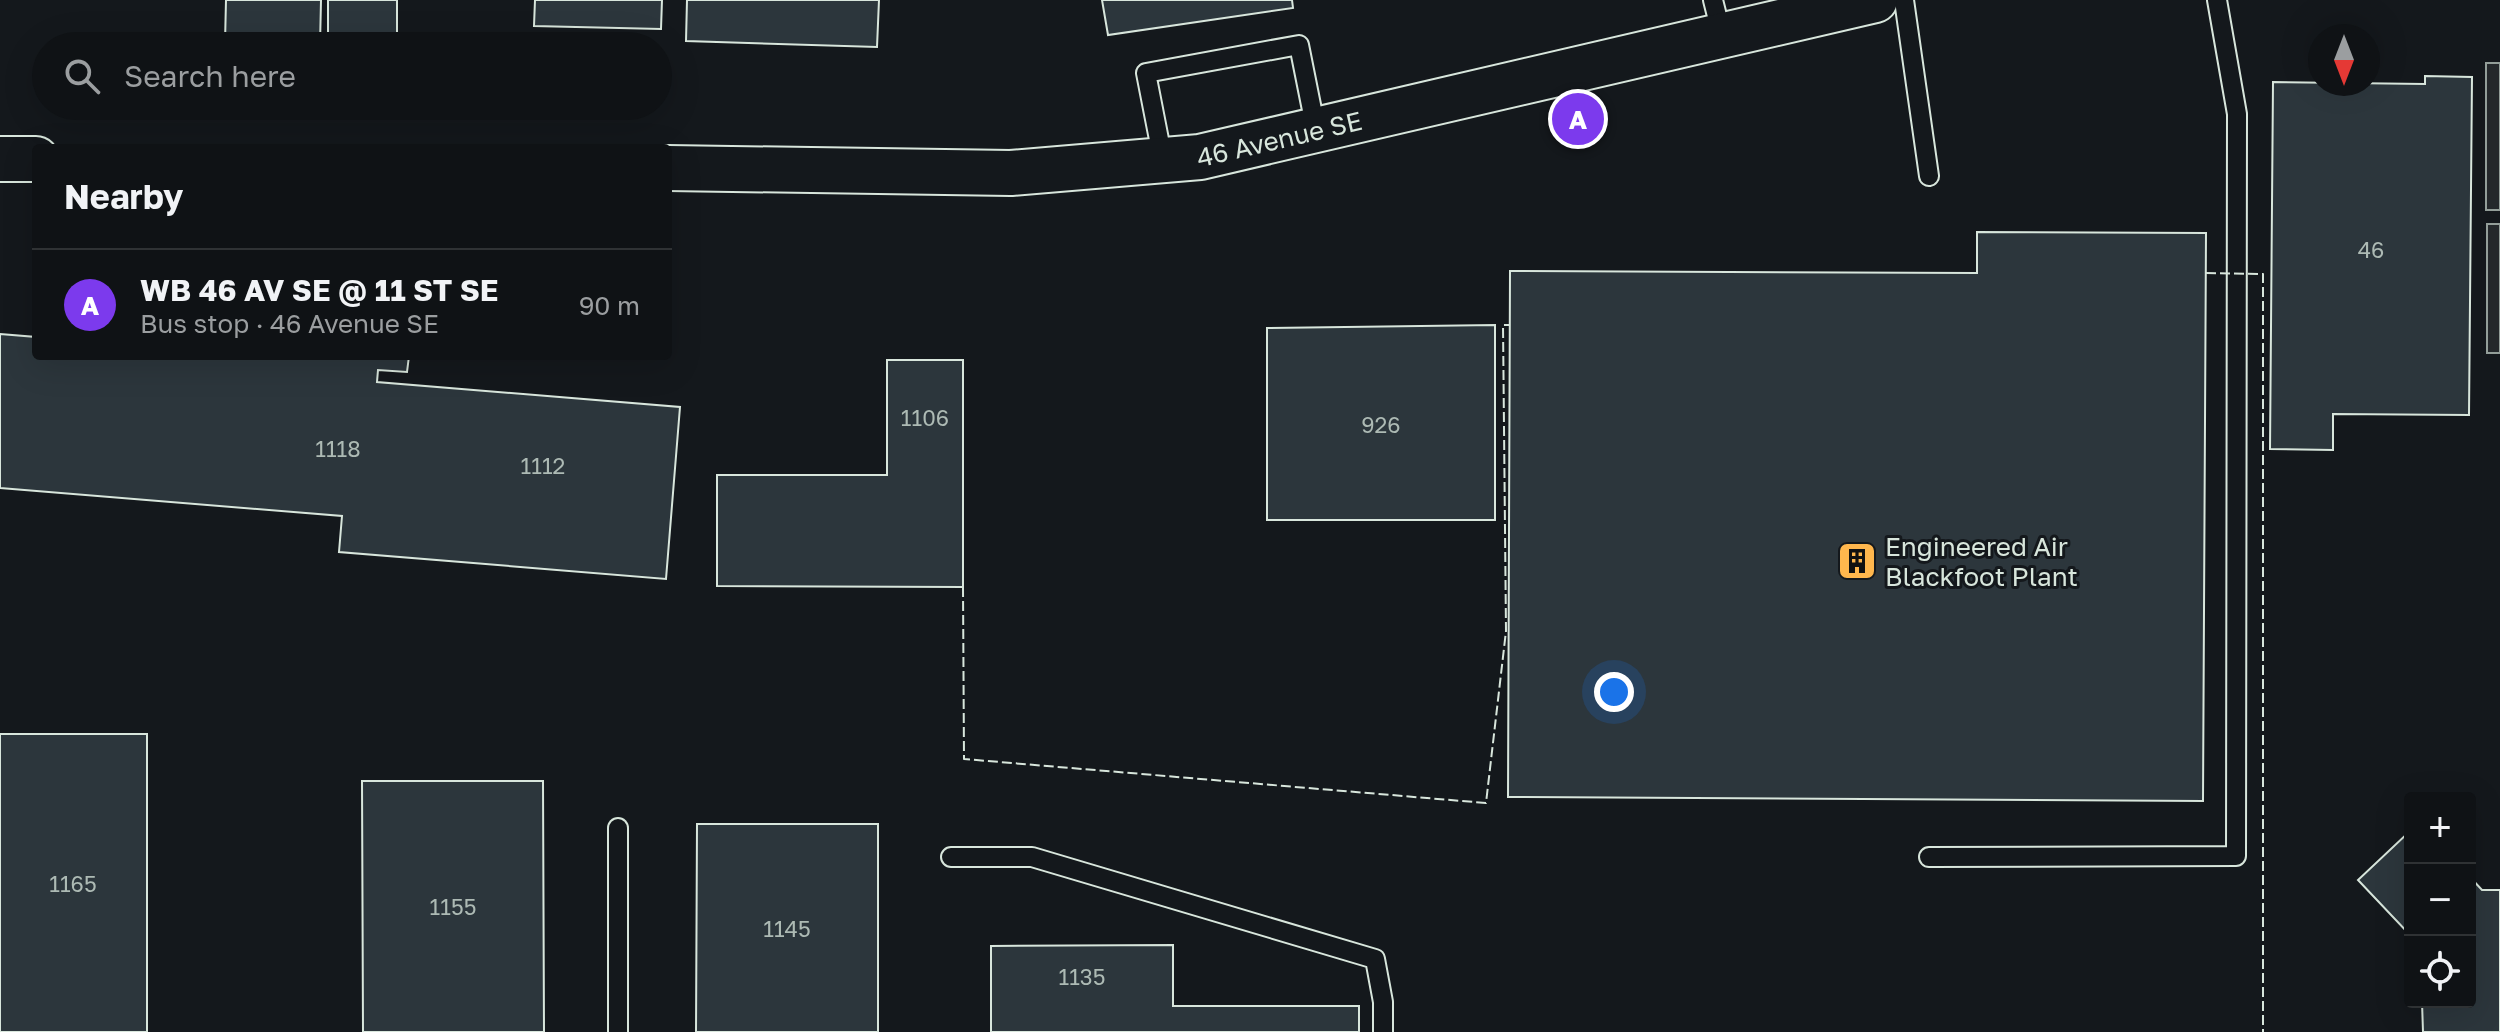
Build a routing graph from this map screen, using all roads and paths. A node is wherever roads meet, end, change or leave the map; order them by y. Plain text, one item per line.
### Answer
1 (1875, 0) edge
2 (1904, 0) edge
3 (2217, 0) edge
4 (1718, 18) edge
5 (1316, 130) junction
6 (0, 159) edge
7 (32, 159) edge
8 (1163, 160) junction
9 (672, 168) edge
10 (1929, 176) dead end
11 (618, 828) dead end
12 (951, 857) dead end
13 (1929, 857) dead end
14 (618, 1032) edge
15 (1383, 1032) edge

1 - 4 street, 46 Avenue SE
2 - 10 lane
3 - 13 lane
4 - 5 street, 46 Avenue SE
5 - 8 street, 46 Avenue SE
5 - 8 lane
6 - 7 street
8 - 9 street, 46 Avenue SE
11 - 14 lane
12 - 15 lane

